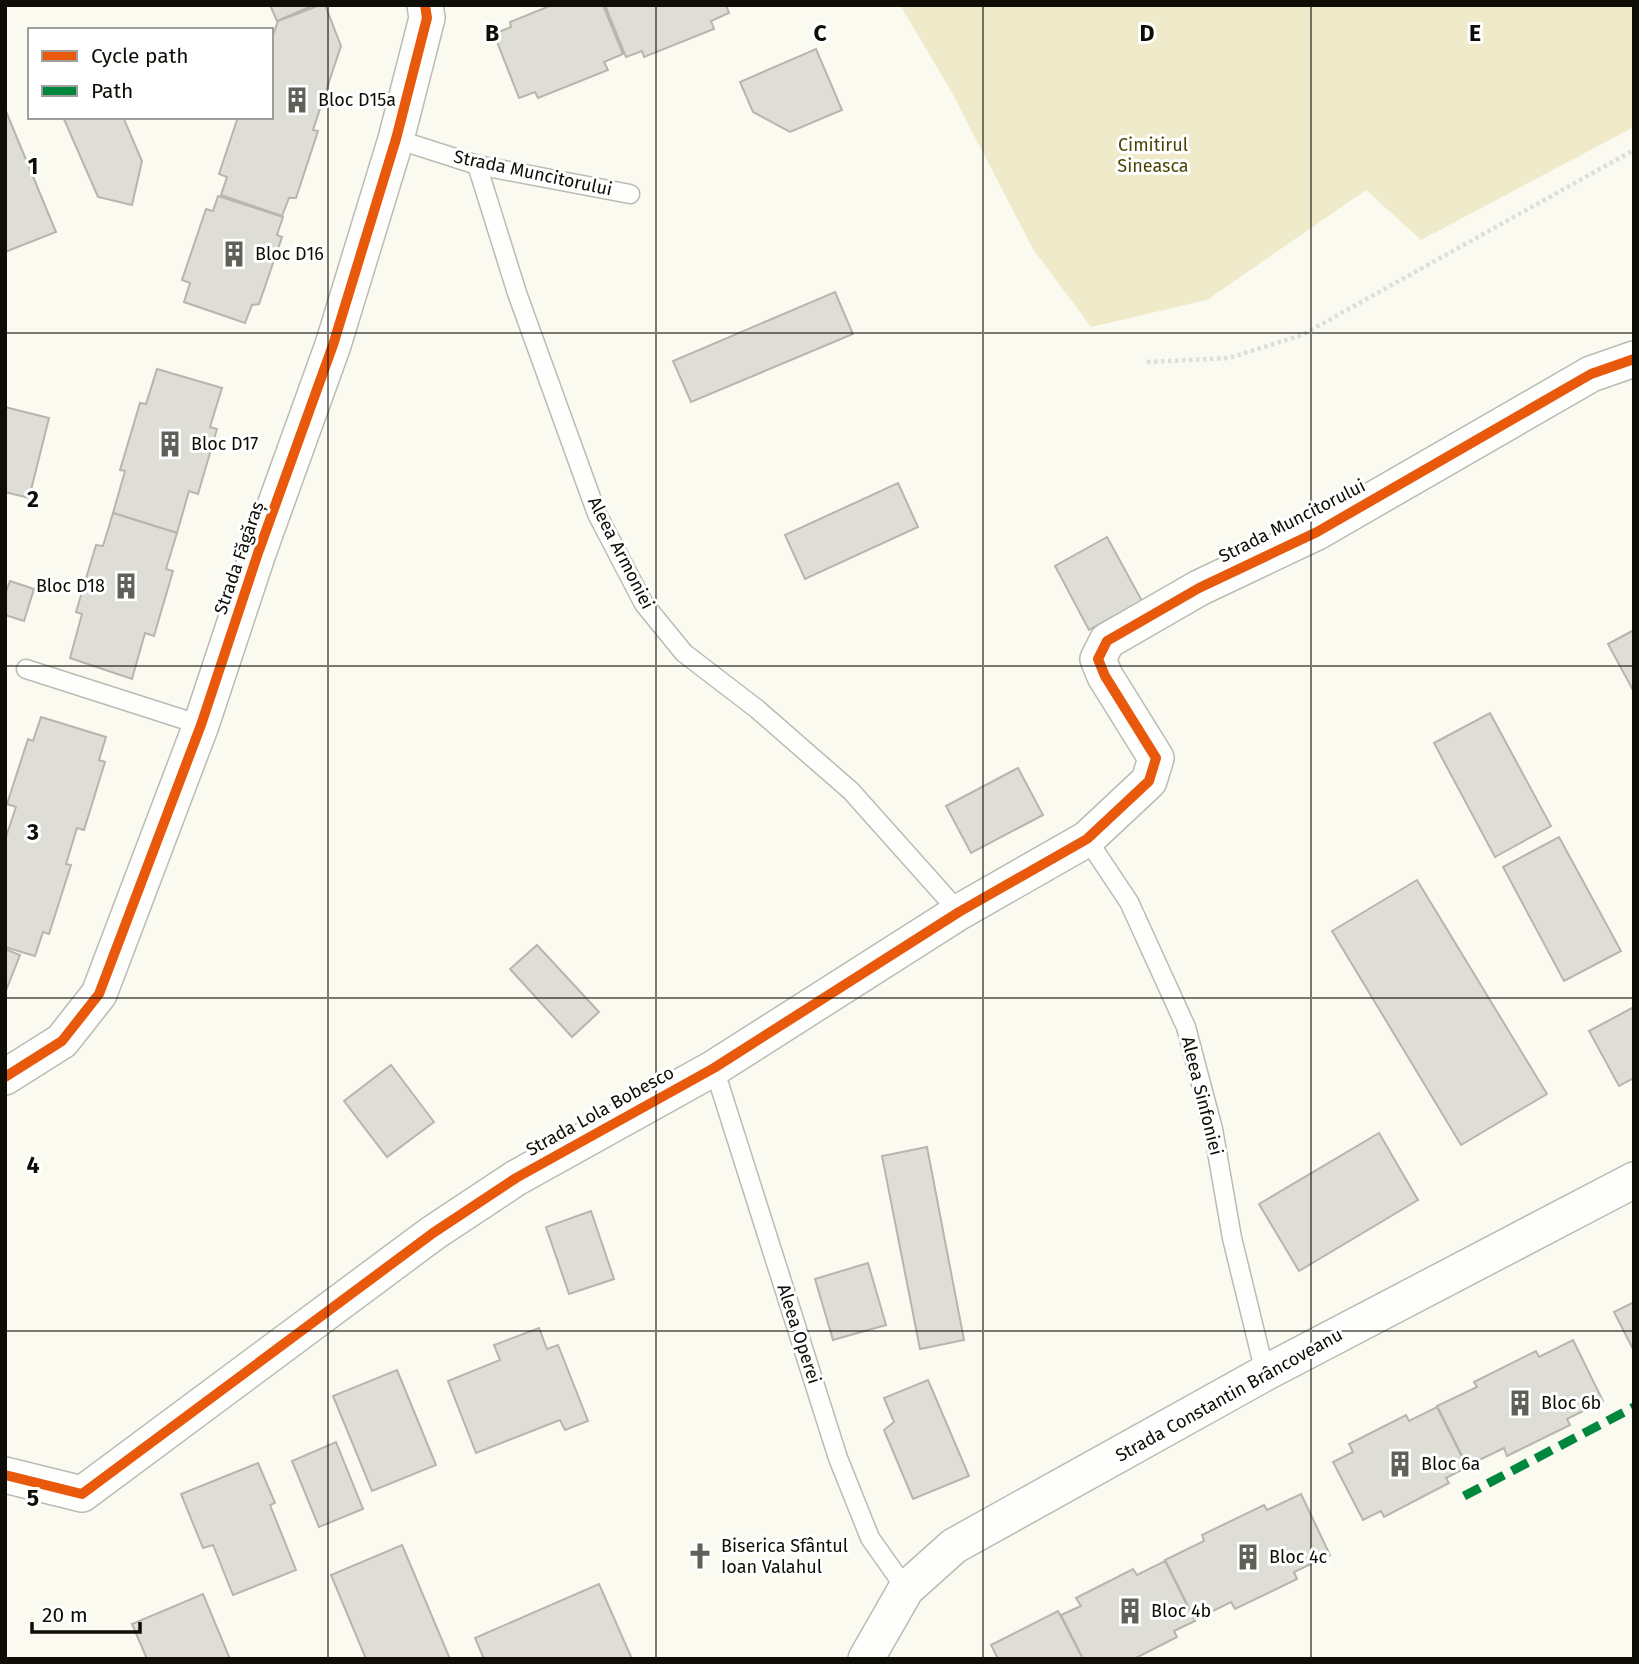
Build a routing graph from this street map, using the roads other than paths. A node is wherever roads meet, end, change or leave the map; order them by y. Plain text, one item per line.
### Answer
1 (425, 5) edge
2 (396, 139) junction
3 (477, 165) junction
4 (630, 194) dead end
5 (1634, 359) edge
6 (26, 669) dead end
7 (201, 726) junction
8 (1149, 781) joint
9 (1087, 839) junction
10 (959, 912) junction
11 (714, 1068) junction
12 (5, 1077) edge
13 (1634, 1180) edge
14 (1265, 1373) junction
15 (5, 1475) edge
16 (906, 1589) junction
17 (866, 1659) edge

1 - 2 street, Strada Făgăraș
2 - 3 lane, Strada Muncitorului
2 - 7 street, Strada Făgăraș
3 - 4 lane, Strada Muncitorului
3 - 10 lane, Aleea Armoniei
5 - 8 street, Strada Muncitorului
6 - 7 lane
7 - 12 street, Strada Făgăraș
8 - 9 street, Strada Lola Bobesco
9 - 10 street, Strada Lola Bobesco
9 - 14 lane, Aleea Sinfoniei
10 - 11 street, Strada Lola Bobesco
11 - 15 street, Strada Lola Bobesco
11 - 16 lane, Aleea Operei
13 - 14 street, Strada Constantin Brâncoveanu
14 - 16 street, Strada Constantin Brâncoveanu
16 - 17 street, Strada Constantin Brâncoveanu

